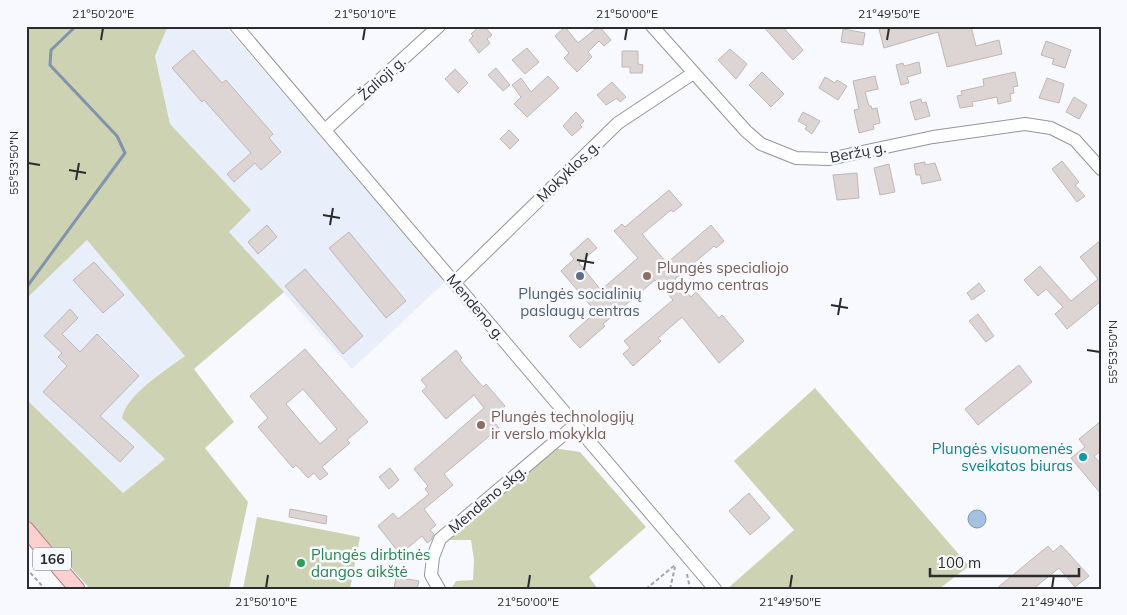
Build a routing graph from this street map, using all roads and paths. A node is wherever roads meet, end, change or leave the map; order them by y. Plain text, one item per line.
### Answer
1 (236, 26) edge
2 (439, 26) edge
3 (652, 26) edge
4 (692, 74) junction
5 (325, 130) junction
6 (1101, 169) edge
7 (455, 282) junction
8 (576, 424) junction
9 (26, 529) edge
10 (676, 561) dead end
11 (675, 565) junction
12 (26, 568) edge
13 (687, 574) dead end
14 (45, 589) edge
15 (77, 589) edge
16 (439, 589) edge
17 (646, 589) edge
18 (670, 589) edge
19 (690, 589) edge
20 (714, 589) edge

1 - 5 street, Mendeno g.
2 - 5 street, Žalioji g.
3 - 4 street, Beržų g.
4 - 6 street, Beržų g.
4 - 7 street, Mokyklos g.
5 - 7 street, Mendeno g.
7 - 8 street, Mendeno g.
8 - 16 street, Mendeno skg.
8 - 20 street, Mendeno g.
9 - 15 main road, 166
10 - 11 path
11 - 17 path
11 - 18 path
12 - 14 path
13 - 19 path

